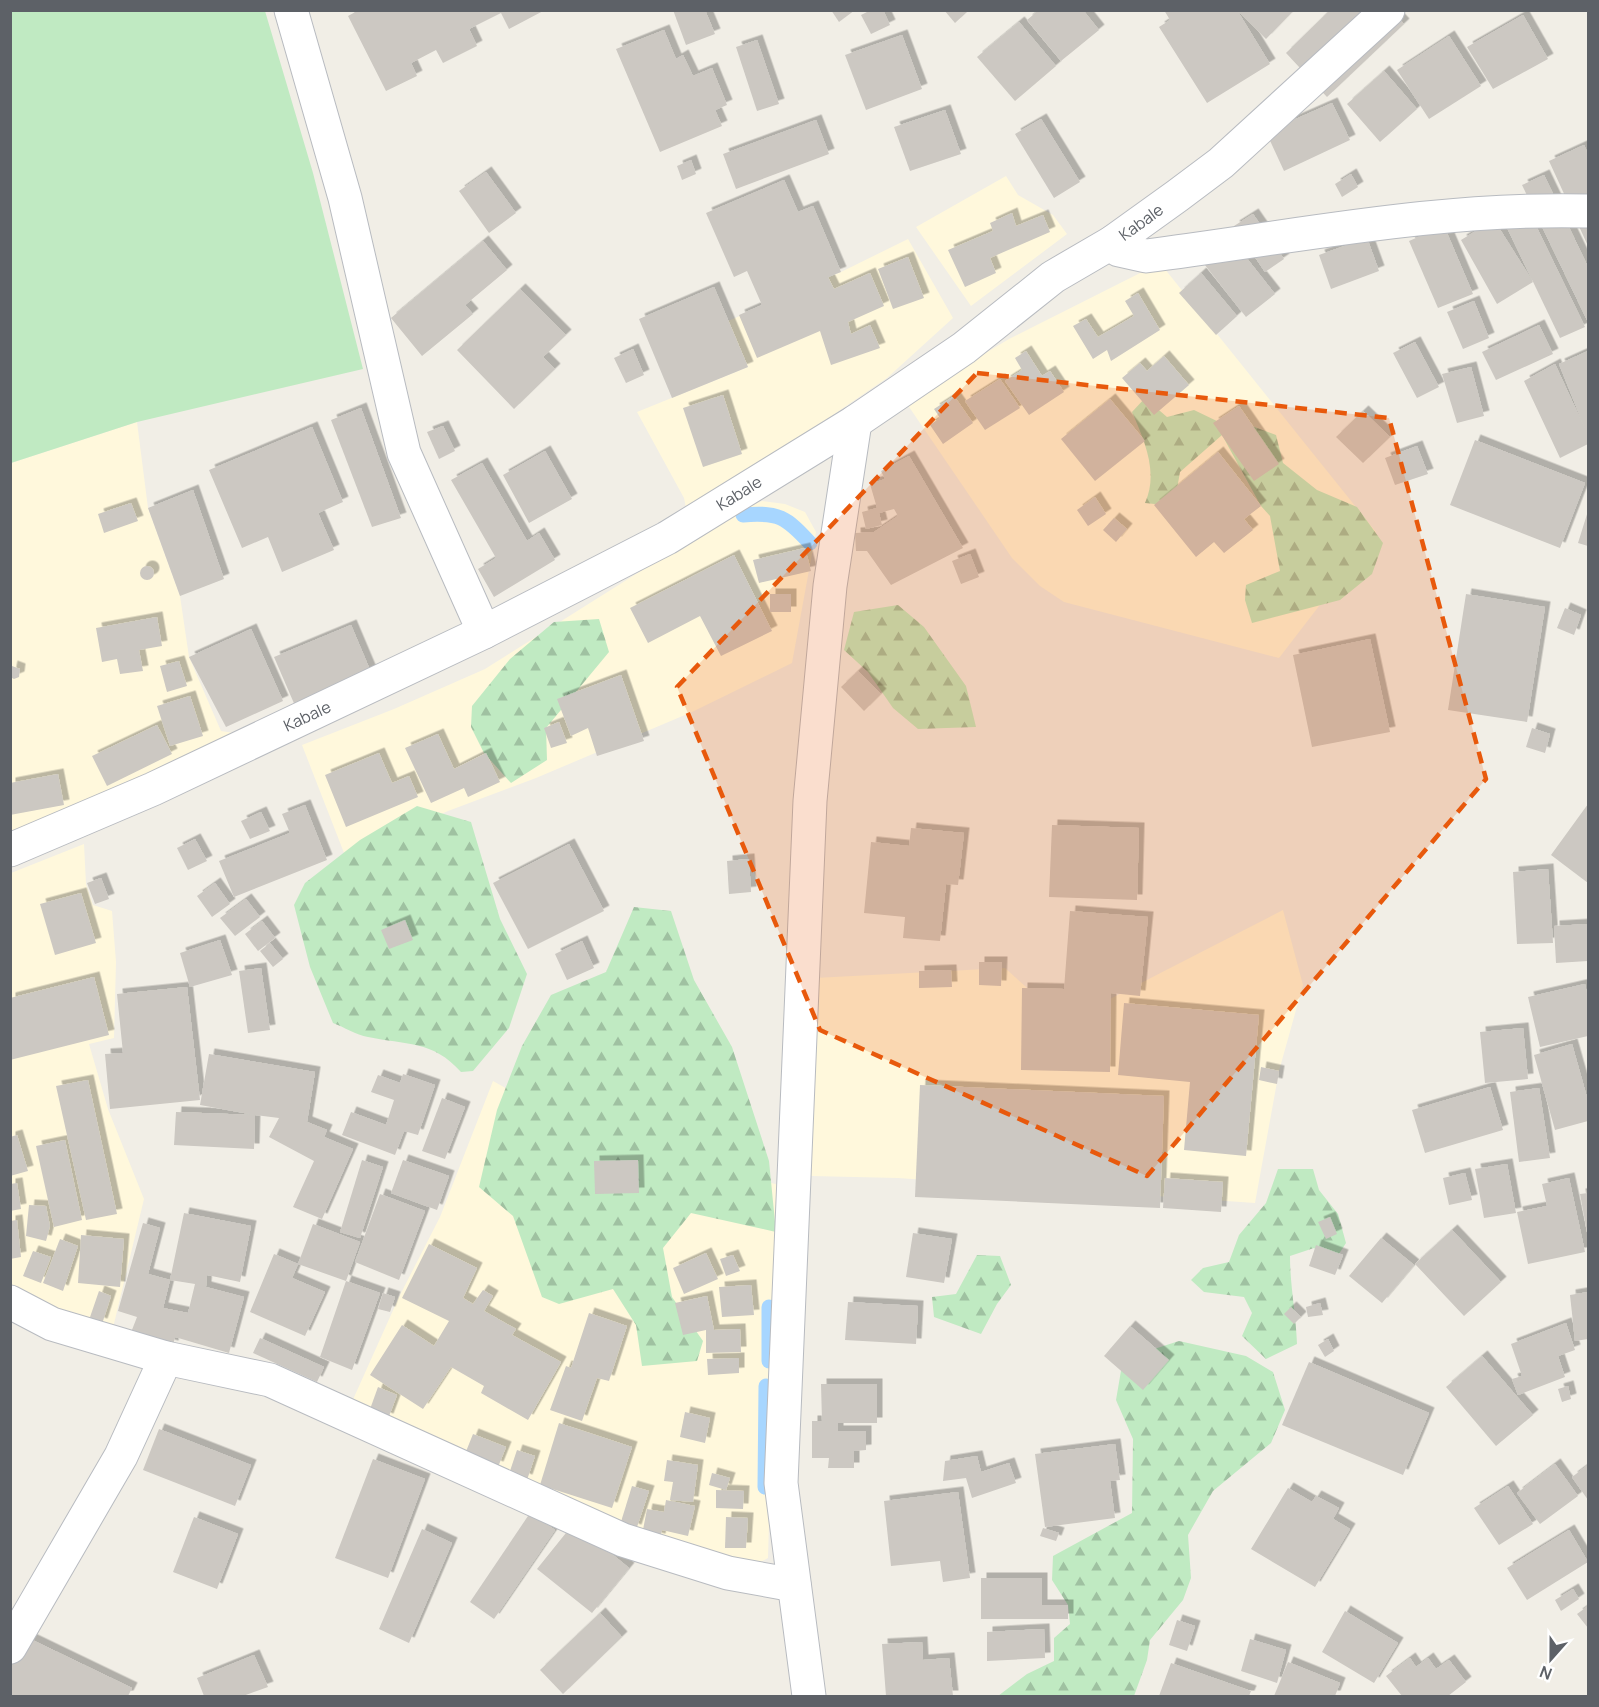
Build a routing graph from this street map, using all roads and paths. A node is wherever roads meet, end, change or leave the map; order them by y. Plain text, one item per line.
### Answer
1 (291, 10) edge
2 (1388, 10) edge
3 (1588, 211) edge
4 (1113, 242) junction
5 (855, 422) junction
6 (484, 632) junction
7 (10, 850) edge
8 (10, 1302) edge
9 (166, 1358) junction
10 (794, 1585) junction
11 (10, 1647) edge
12 (809, 1696) edge

1 - 6 street
2 - 4 street, Kabale
3 - 4 street
4 - 5 street, Kabale
5 - 6 street, Kabale
5 - 10 street
6 - 7 street, Kabale
8 - 9 street
9 - 10 street
9 - 11 street
10 - 12 street

